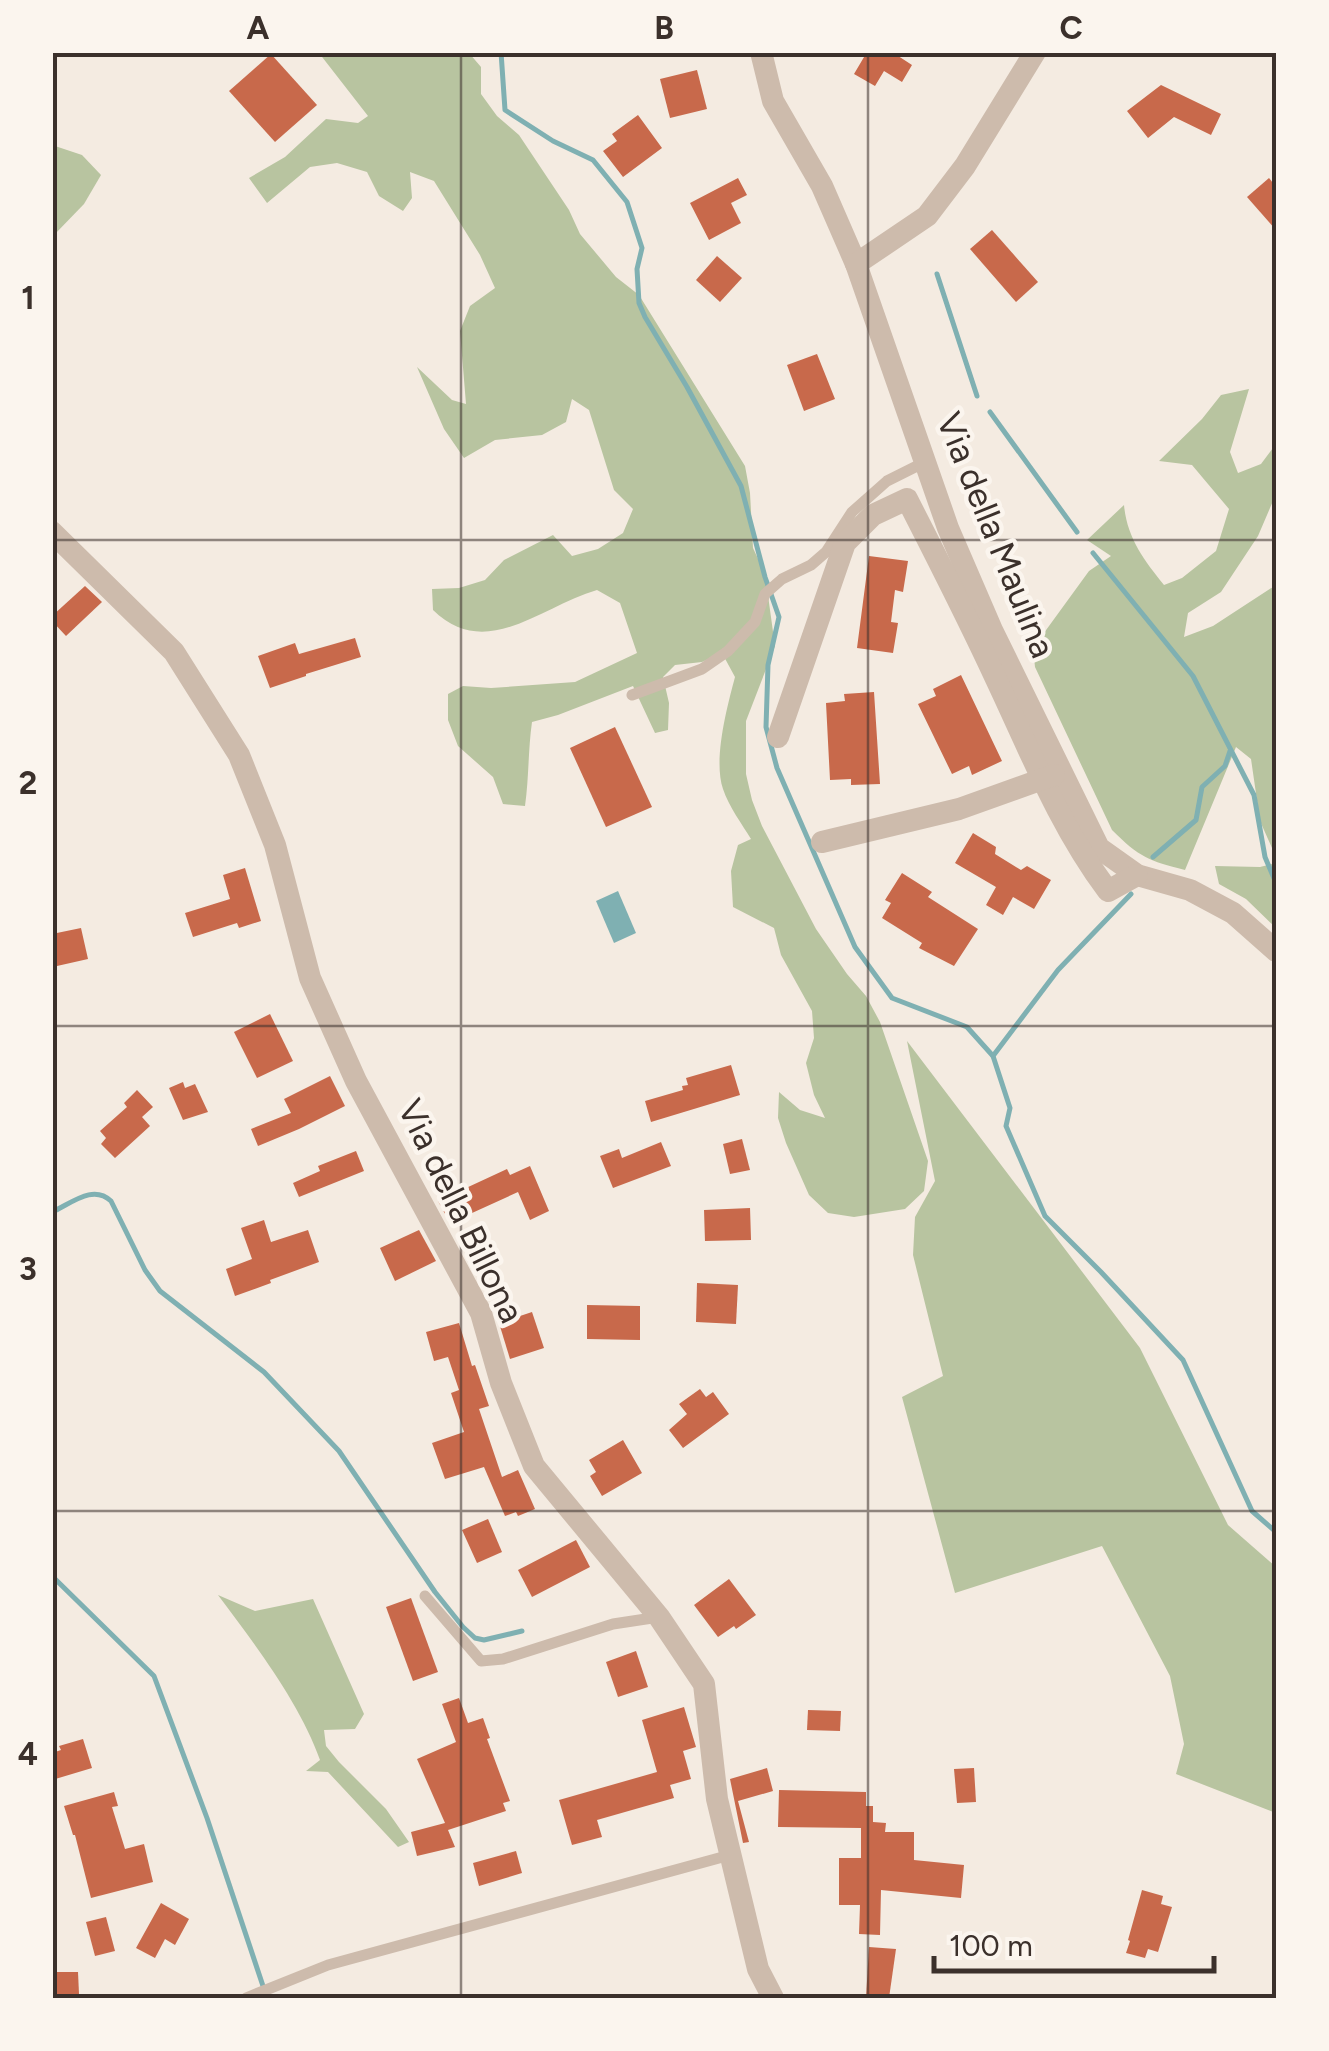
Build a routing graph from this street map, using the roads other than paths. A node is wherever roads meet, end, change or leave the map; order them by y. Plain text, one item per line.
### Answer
1 (761, 52) edge
2 (1036, 52) edge
3 (856, 264) junction
4 (925, 462) junction
5 (52, 532) edge
6 (632, 695) dead end
7 (778, 737) dead end
8 (1052, 775) junction
9 (822, 842) dead end
10 (1276, 951) edge
11 (425, 1596) dead end
12 (659, 1617) junction
13 (730, 1855) junction
14 (251, 1996) edge
15 (773, 1998) edge

1 - 3 street, Via della Maulina
2 - 3 street
3 - 4 street, Via della Maulina
4 - 6 lane
4 - 8 street, Via della Maulina
5 - 12 street, Via della Billona
7 - 8 street
8 - 9 street
8 - 10 street, Via della Maulina
11 - 12 lane
12 - 13 street, Via della Billona
13 - 14 lane
13 - 15 street, Via della Billona

